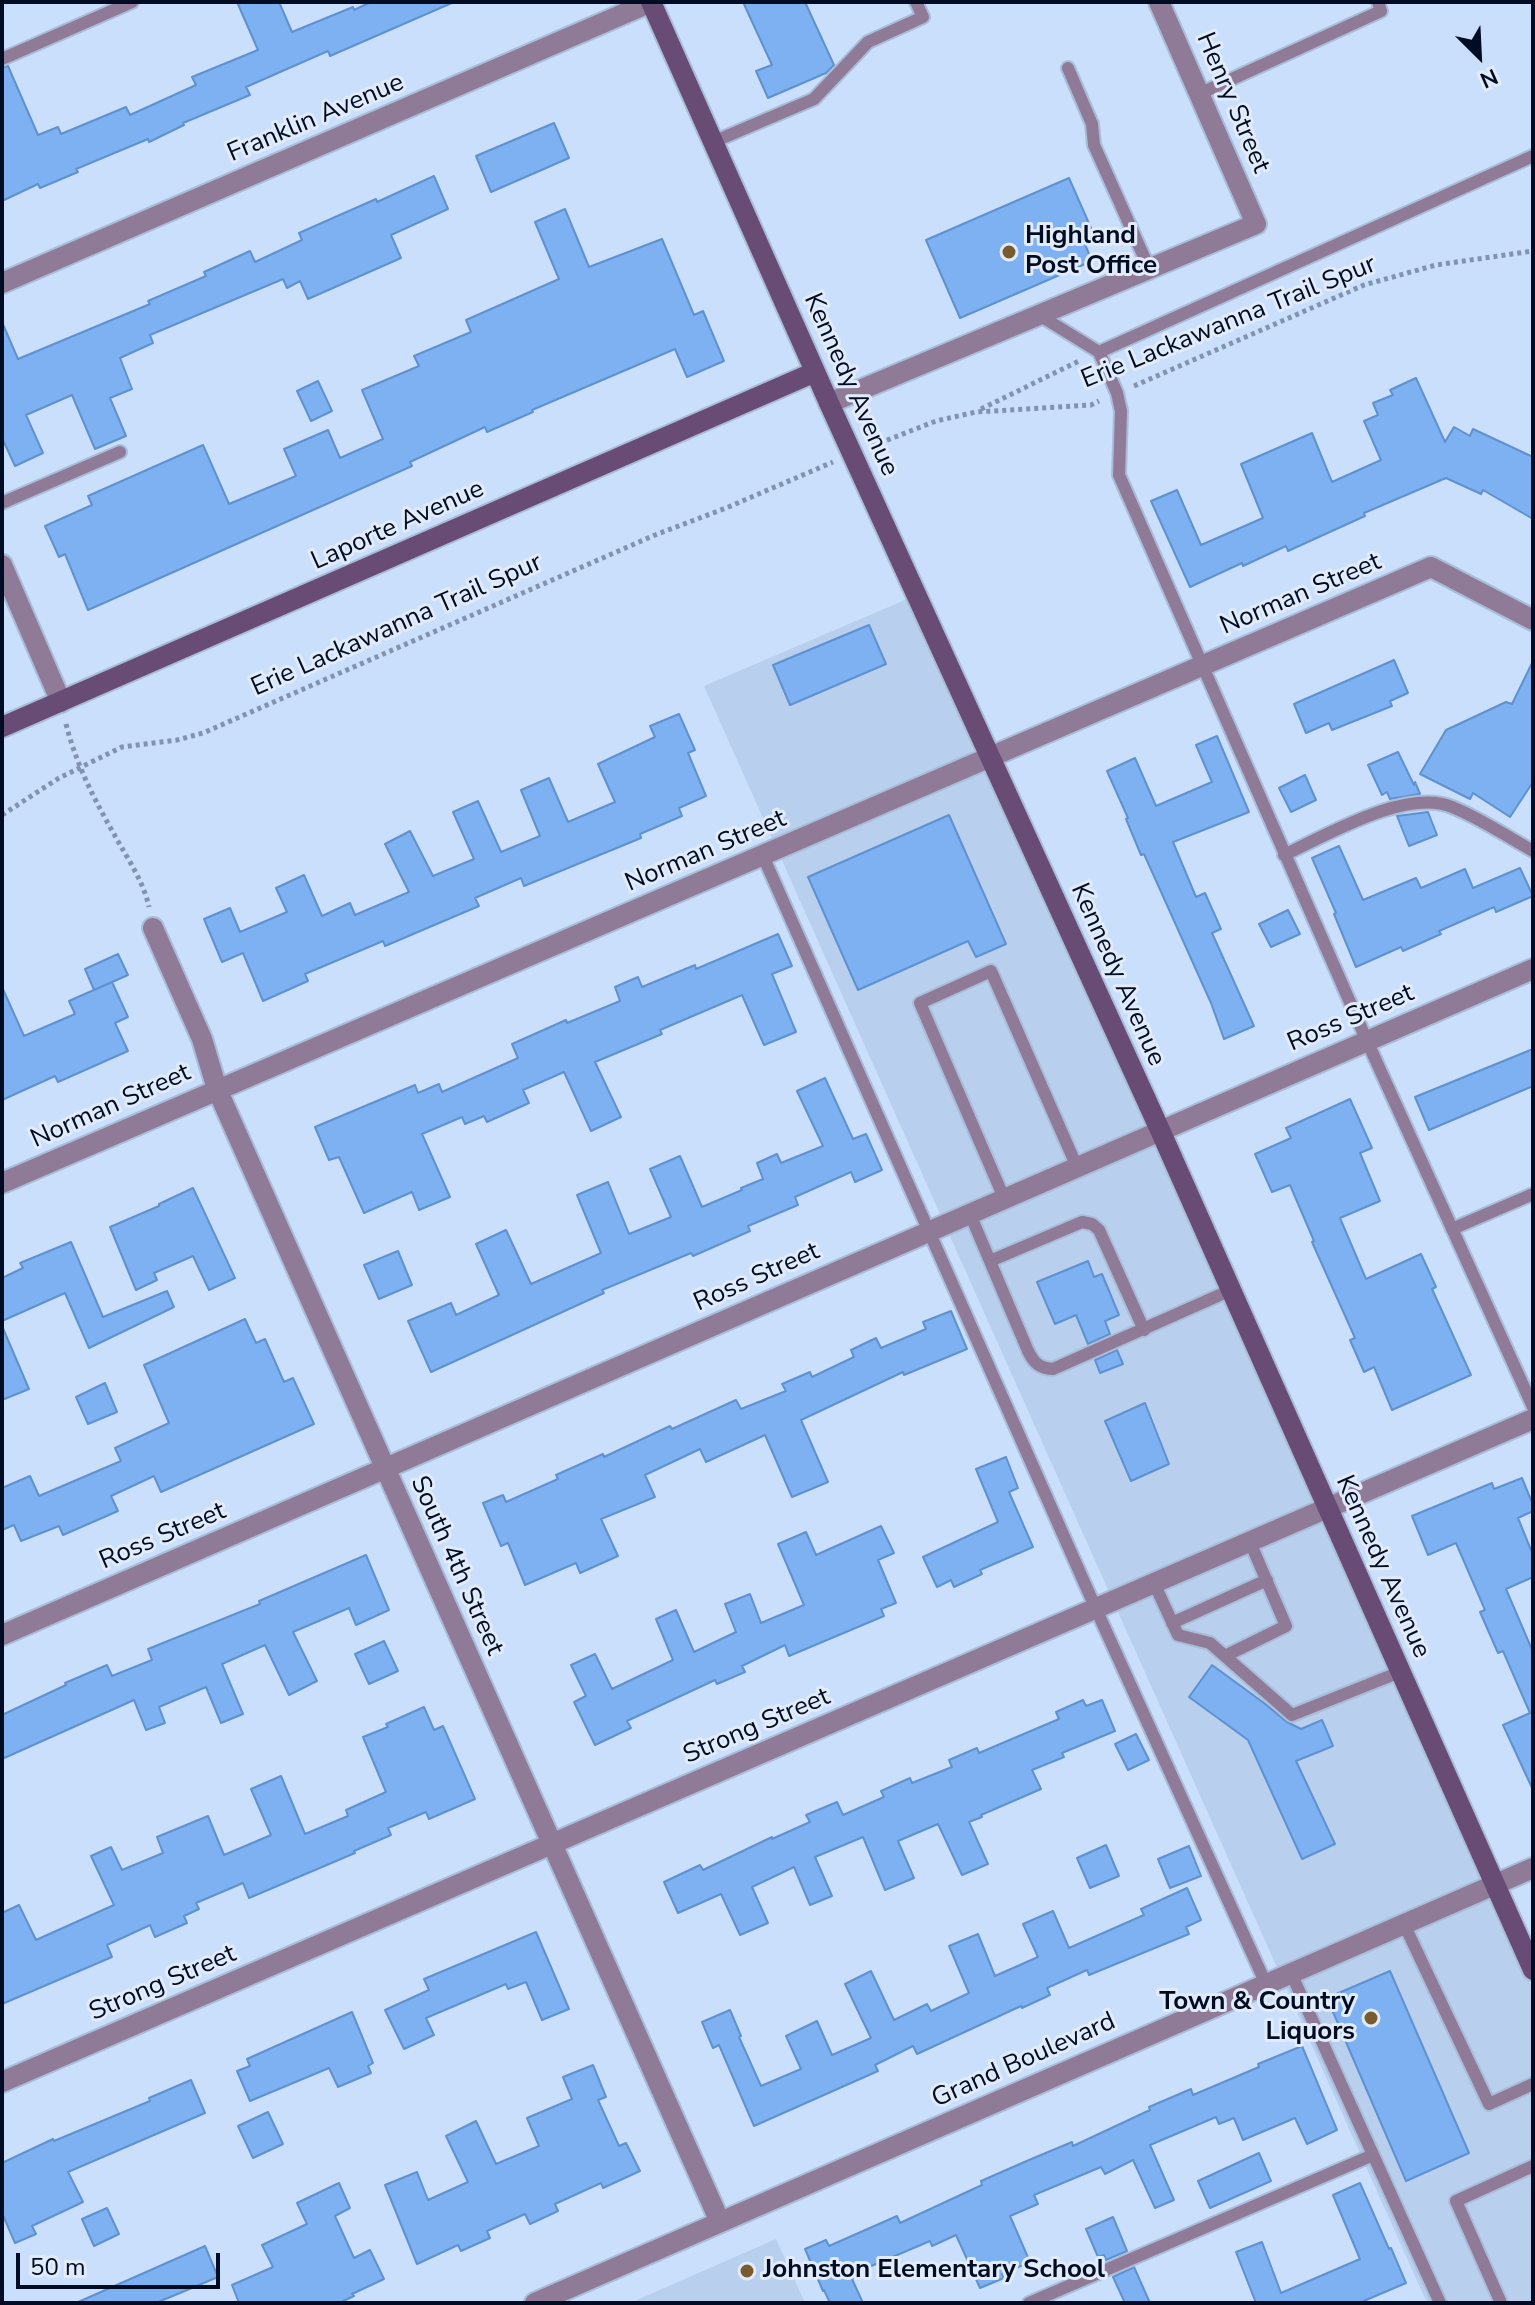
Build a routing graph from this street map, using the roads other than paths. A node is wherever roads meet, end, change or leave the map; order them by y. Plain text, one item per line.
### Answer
1 (132, 2) edge
2 (651, 2) edge
3 (916, 2) edge
4 (1159, 2) edge
5 (1378, 2) edge
6 (2, 59) edge
7 (1068, 68) dead end
8 (1199, 94) junction
9 (713, 142) junction
10 (1533, 156) edge
11 (1149, 268) junction
12 (2, 283) edge
13 (1039, 315) junction
14 (1099, 352) junction
15 (815, 372) junction
16 (829, 403) junction
17 (120, 452) dead end
18 (2, 503) edge
19 (2, 565) edge
20 (1533, 620) edge
21 (1201, 667) junction
22 (61, 702) junction
23 (2, 727) edge
24 (990, 758) junction
25 (1533, 851) edge
26 (1284, 855) junction
27 (763, 856) junction
28 (153, 928) road end
29 (1533, 969) edge
30 (1367, 1041) junction
31 (217, 1089) junction
32 (1160, 1130) junction
33 (1077, 1167) junction
34 (2, 1183) edge
35 (1533, 1194) edge
36 (1004, 1198) junction
37 (970, 1214) junction
38 (1452, 1229) junction
39 (929, 1231) junction
40 (990, 1261) junction
41 (1231, 1290) junction
42 (1144, 1330) junction
43 (1533, 1407) edge
44 (1533, 1419) edge
45 (385, 1469) junction
46 (1328, 1508) junction
47 (1250, 1542) junction
48 (1267, 1580) junction
49 (1154, 1583) junction
50 (1096, 1609) junction
51 (1172, 1623) junction
52 (2, 1635) edge
53 (1225, 1656) junction
54 (1400, 1672) junction
55 (551, 1845) junction
56 (1533, 1868) edge
57 (1494, 1884) junction
58 (1404, 1924) junction
59 (1533, 1970) edge
60 (1291, 1973) junction
61 (1266, 1984) junction
62 (2, 2082) edge
63 (1533, 2084) edge
64 (1373, 2155) junction
65 (1533, 2166) edge
66 (720, 2222) junction
67 (535, 2303) edge
68 (1029, 2303) edge
69 (1440, 2303) edge
70 (1501, 2303) edge

1 - 6 lane
2 - 9 street, Kennedy Avenue
2 - 12 street, Franklin Avenue
3 - 9 lane
4 - 8 street, Henry Street
5 - 8 lane
7 - 11 lane
8 - 11 street, Henry Street
9 - 15 street, Kennedy Avenue
10 - 14 lane
11 - 13 street
13 - 14 lane
13 - 16 street
14 - 21 lane
15 - 16 street, Kennedy Avenue
15 - 22 street, Laporte Avenue
16 - 24 street, Kennedy Avenue
17 - 18 lane
19 - 22 street
20 - 21 street, Norman Street
21 - 24 street, Norman Street
21 - 26 lane
22 - 23 street, Laporte Avenue
24 - 27 street, Norman Street
24 - 32 street, Kennedy Avenue
25 - 26 lane
26 - 30 lane
27 - 31 street, Norman Street
27 - 39 lane
28 - 31 street, South 4th Street
29 - 30 street, Ross Street
30 - 32 street, Ross Street
30 - 38 lane
31 - 34 street, Norman Street
31 - 45 street, South 4th Street
32 - 33 street, Ross Street
32 - 41 street, Kennedy Avenue
33 - 36 street, Ross Street
33 - 36 lane
35 - 38 lane
36 - 37 street, Ross Street
37 - 39 street, Ross Street
37 - 40 lane
38 - 43 lane
39 - 45 street, Ross Street
39 - 50 lane
40 - 42 lane
40 - 42 lane
41 - 42 lane
41 - 46 street, Kennedy Avenue
44 - 46 street, Strong Street
45 - 52 street, Ross Street
45 - 55 street, South 4th Street
46 - 47 street, Strong Street
46 - 54 street, Kennedy Avenue
47 - 48 lane
47 - 49 street, Strong Street
48 - 51 lane
48 - 53 lane
49 - 50 street, Strong Street
49 - 51 lane
50 - 55 street, Strong Street
50 - 61 lane
51 - 53 lane
53 - 54 lane
54 - 57 street, Kennedy Avenue
55 - 62 street, Strong Street
55 - 66 street, South 4th Street
56 - 57 street, Grand Boulevard
57 - 58 street, Grand Boulevard
57 - 59 street, Kennedy Avenue
58 - 60 street, Grand Boulevard
58 - 63 lane
60 - 61 street, Grand Boulevard
60 - 64 lane
61 - 66 street, Grand Boulevard
64 - 68 lane
64 - 69 lane
65 - 70 lane
66 - 67 street, Grand Boulevard

